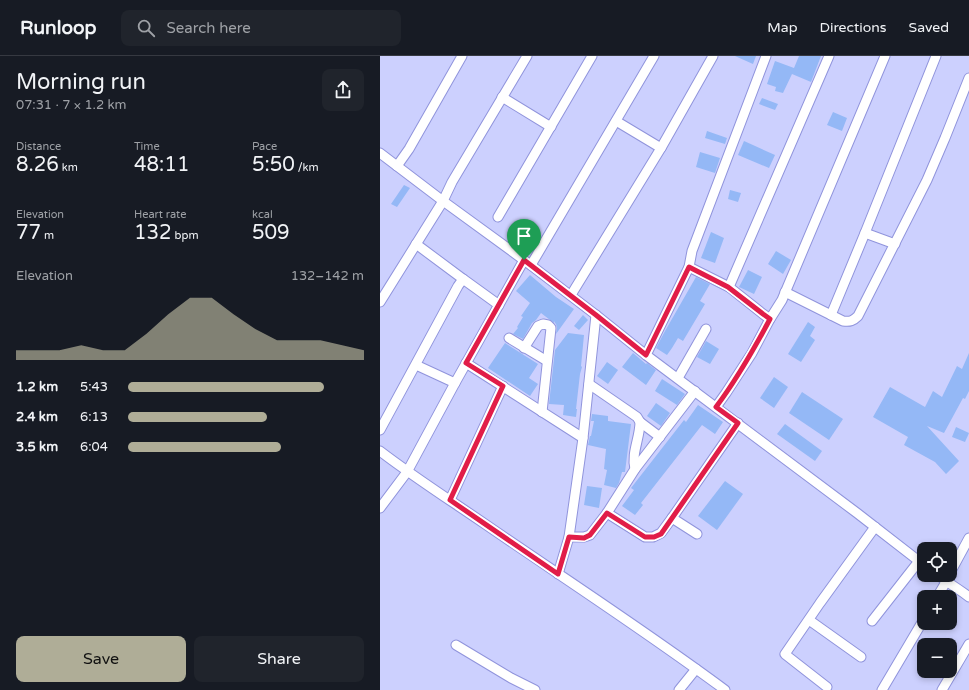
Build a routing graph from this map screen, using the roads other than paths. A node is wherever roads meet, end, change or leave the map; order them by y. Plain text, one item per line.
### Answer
1 (462, 56) edge
2 (527, 56) edge
3 (592, 56) edge
4 (654, 56) edge
5 (713, 56) edge
6 (766, 56) edge
7 (829, 56) edge
8 (885, 56) edge
9 (936, 56) edge
10 (969, 78) edge
11 (502, 97) junction
12 (616, 121) junction
13 (551, 127) junction
14 (661, 148) junction
15 (380, 153) edge
16 (397, 166) junction
17 (442, 201) junction
18 (498, 217) dead end
19 (865, 233) junction
20 (416, 244) junction
21 (895, 244) junction
22 (527, 262) junction
23 (689, 267) junction
24 (463, 279) junction
25 (728, 287) junction
26 (785, 292) junction
27 (571, 296) junction
28 (380, 302) edge
29 (499, 305) junction
30 (596, 315) junction
31 (831, 315) junction
32 (770, 319) junction
33 (706, 330) dead end
34 (509, 338) dead end
35 (524, 348) junction
36 (646, 355) junction
37 (547, 361) junction
38 (466, 363) junction
39 (416, 365) junction
40 (678, 378) junction
41 (455, 383) junction
42 (589, 384) junction
43 (503, 386) junction
44 (695, 391) junction
45 (716, 407) junction
46 (542, 412) junction
47 (640, 422) junction
48 (738, 423) junction
49 (380, 430) edge
50 (660, 437) junction
51 (583, 438) junction
52 (380, 451) edge
53 (635, 469) junction
54 (407, 472) junction
55 (450, 500) junction
56 (380, 508) edge
57 (607, 513) junction
58 (672, 518) junction
59 (875, 527) junction
60 (697, 534) dead end
61 (569, 537) junction
62 (969, 538) edge
63 (917, 560) edge
64 (957, 560) edge
65 (917, 568) edge
66 (558, 574) junction
67 (953, 582) edge
68 (969, 597) edge
69 (809, 620) junction
70 (872, 621) dead end
71 (917, 630) edge
72 (969, 644) edge
73 (456, 645) dead end
74 (861, 657) dead end
75 (696, 669) junction
76 (827, 687) dead end
77 (535, 690) edge
78 (679, 690) edge
79 (725, 690) edge
80 (882, 690) edge
81 (942, 690) edge

1 - 16 street
2 - 11 street
3 - 13 street
4 - 12 street
5 - 14 street
6 - 23 street
7 - 25 street
8 - 26 street
9 - 19 street
10 - 21 street
11 - 13 street
11 - 17 street
12 - 14 street
12 - 22 street
13 - 18 street
14 - 27 street
15 - 16 street
16 - 17 street
17 - 20 street
17 - 22 street
19 - 21 street
19 - 31 street
20 - 24 street
20 - 28 street
21 - 31 street
22 - 27 street
22 - 29 street
23 - 25 street
23 - 36 street
24 - 29 street
24 - 39 street
25 - 32 street
26 - 31 street
26 - 32 street
27 - 30 street
29 - 38 street
30 - 36 street
30 - 42 street
32 - 45 street
33 - 40 street
34 - 35 street
35 - 37 street
35 - 37 street
36 - 40 street
37 - 46 street
38 - 41 street
38 - 43 street
39 - 41 street
39 - 49 street
40 - 44 street
41 - 54 street
42 - 47 street
42 - 51 street
43 - 46 street
43 - 55 street
44 - 45 street
44 - 50 street
45 - 48 street
46 - 51 street
47 - 50 street
47 - 53 street
48 - 58 street
48 - 59 street
50 - 53 street
51 - 61 street
52 - 54 street
53 - 57 street
54 - 55 street
54 - 56 street
55 - 66 street
57 - 58 street
57 - 61 street
58 - 60 street
59 - 63 street
59 - 69 street
61 - 66 street
62 - 64 street
65 - 70 street
66 - 75 street
67 - 68 street
69 - 74 street
69 - 76 street
71 - 80 street
72 - 81 street
73 - 77 street
75 - 78 street
75 - 79 street

